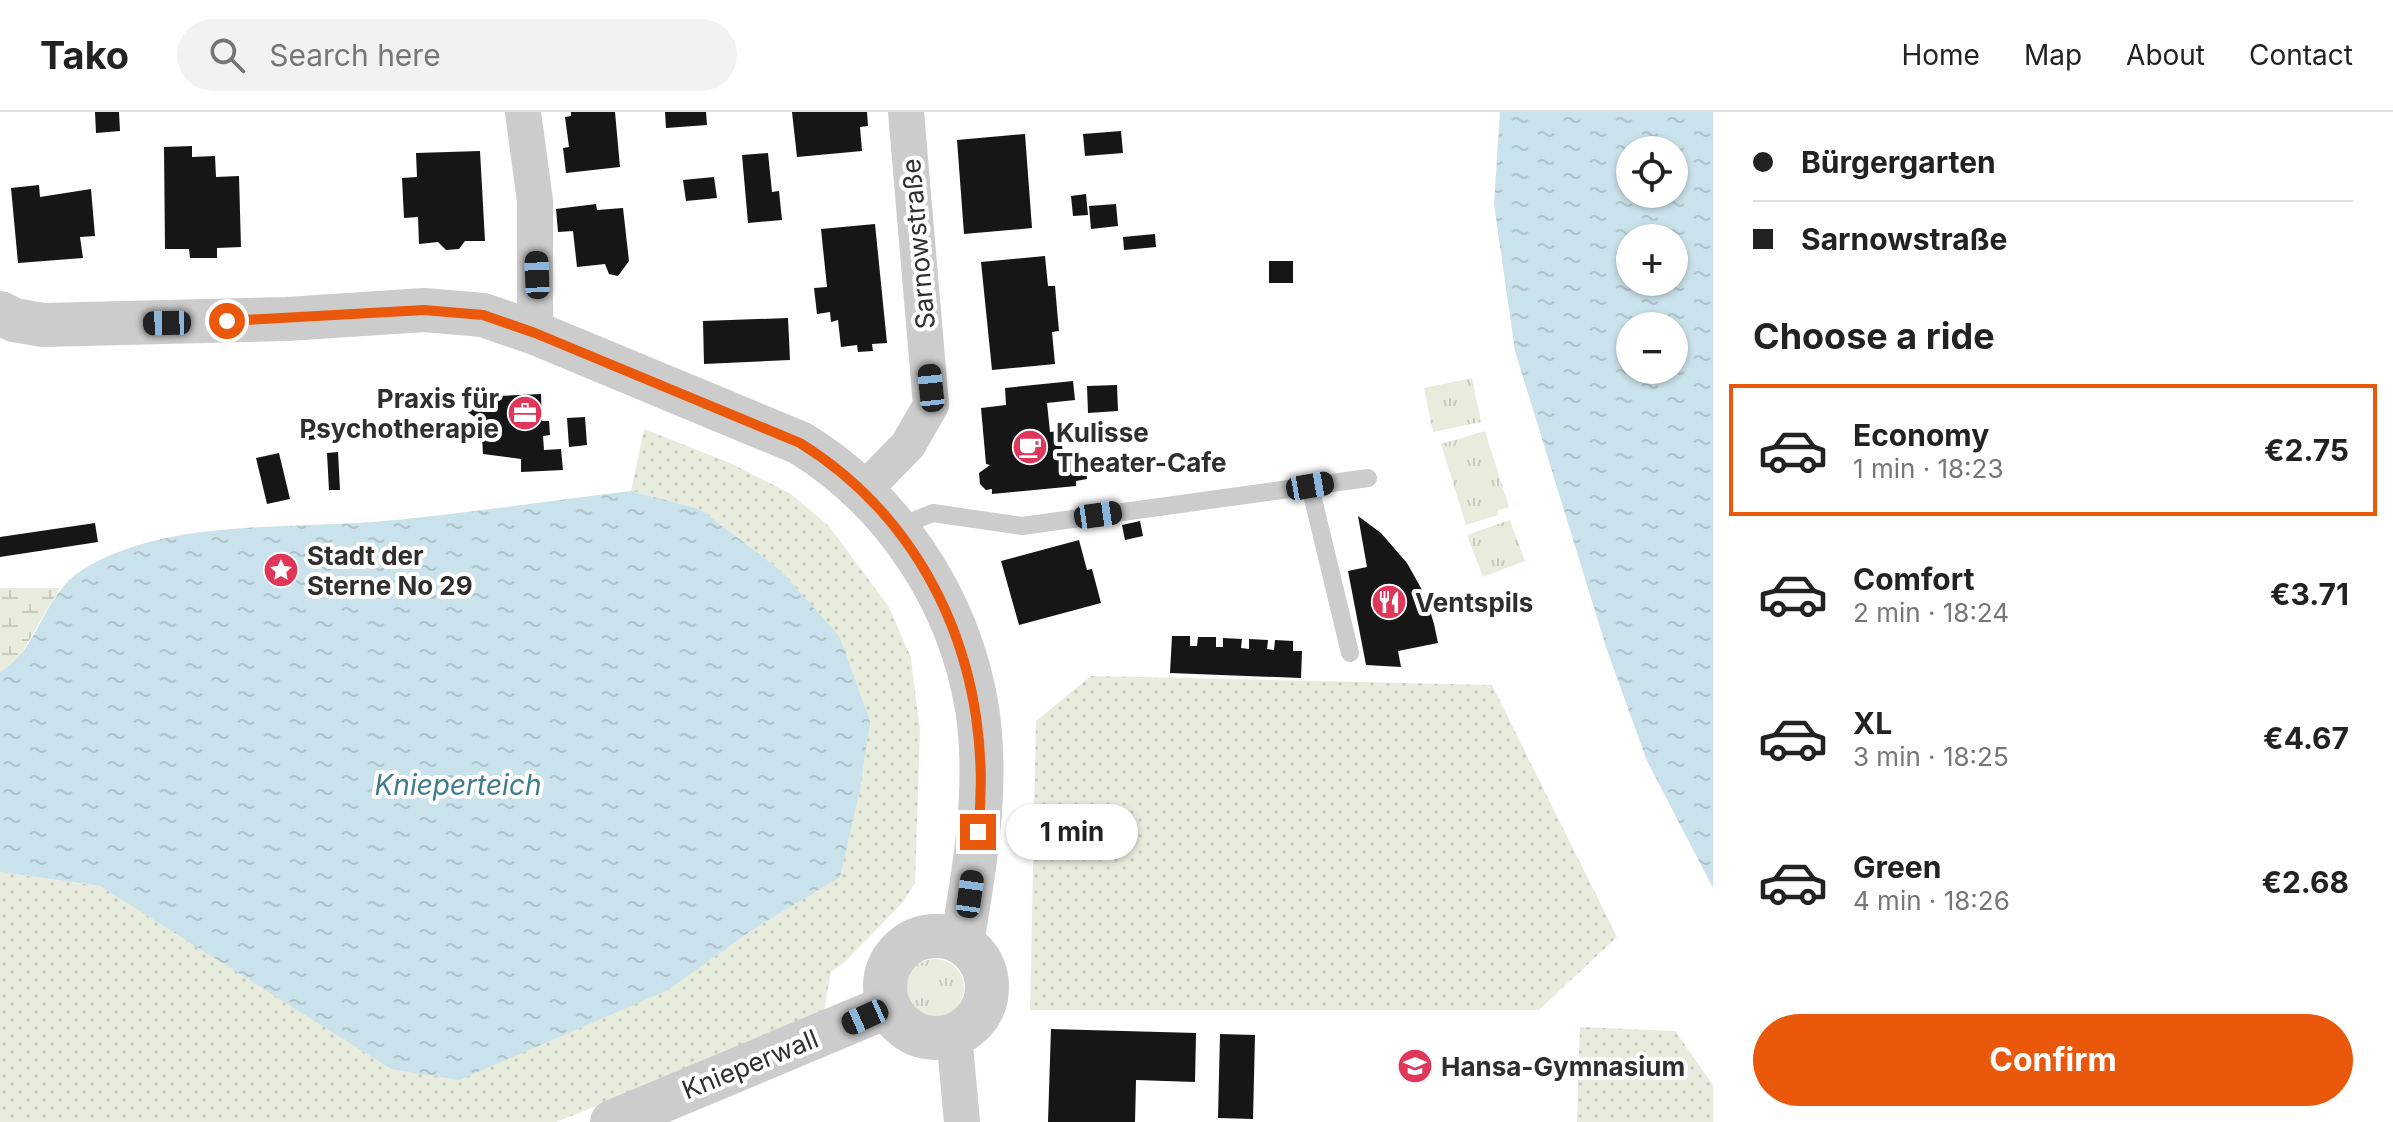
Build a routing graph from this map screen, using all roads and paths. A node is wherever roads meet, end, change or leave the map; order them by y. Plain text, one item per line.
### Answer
1 (523, 112) edge
2 (906, 112) edge
3 (0, 313) edge
4 (535, 333) junction
5 (1368, 478) dead end
6 (1310, 486) junction
7 (864, 490) junction
8 (898, 527) junction
9 (1350, 653) dead end
10 (962, 943) junction
11 (889, 1006) junction
12 (954, 1035) junction
13 (612, 1122) edge
14 (962, 1122) edge

1 - 4 street
2 - 7 street, Sarnowstraße
3 - 4 street
4 - 7 street
5 - 6 lane
6 - 8 lane
6 - 9 lane
7 - 8 street
8 - 10 street
10 - 11 street
10 - 12 street
11 - 12 street
11 - 13 street, Knieperwall
12 - 14 street

